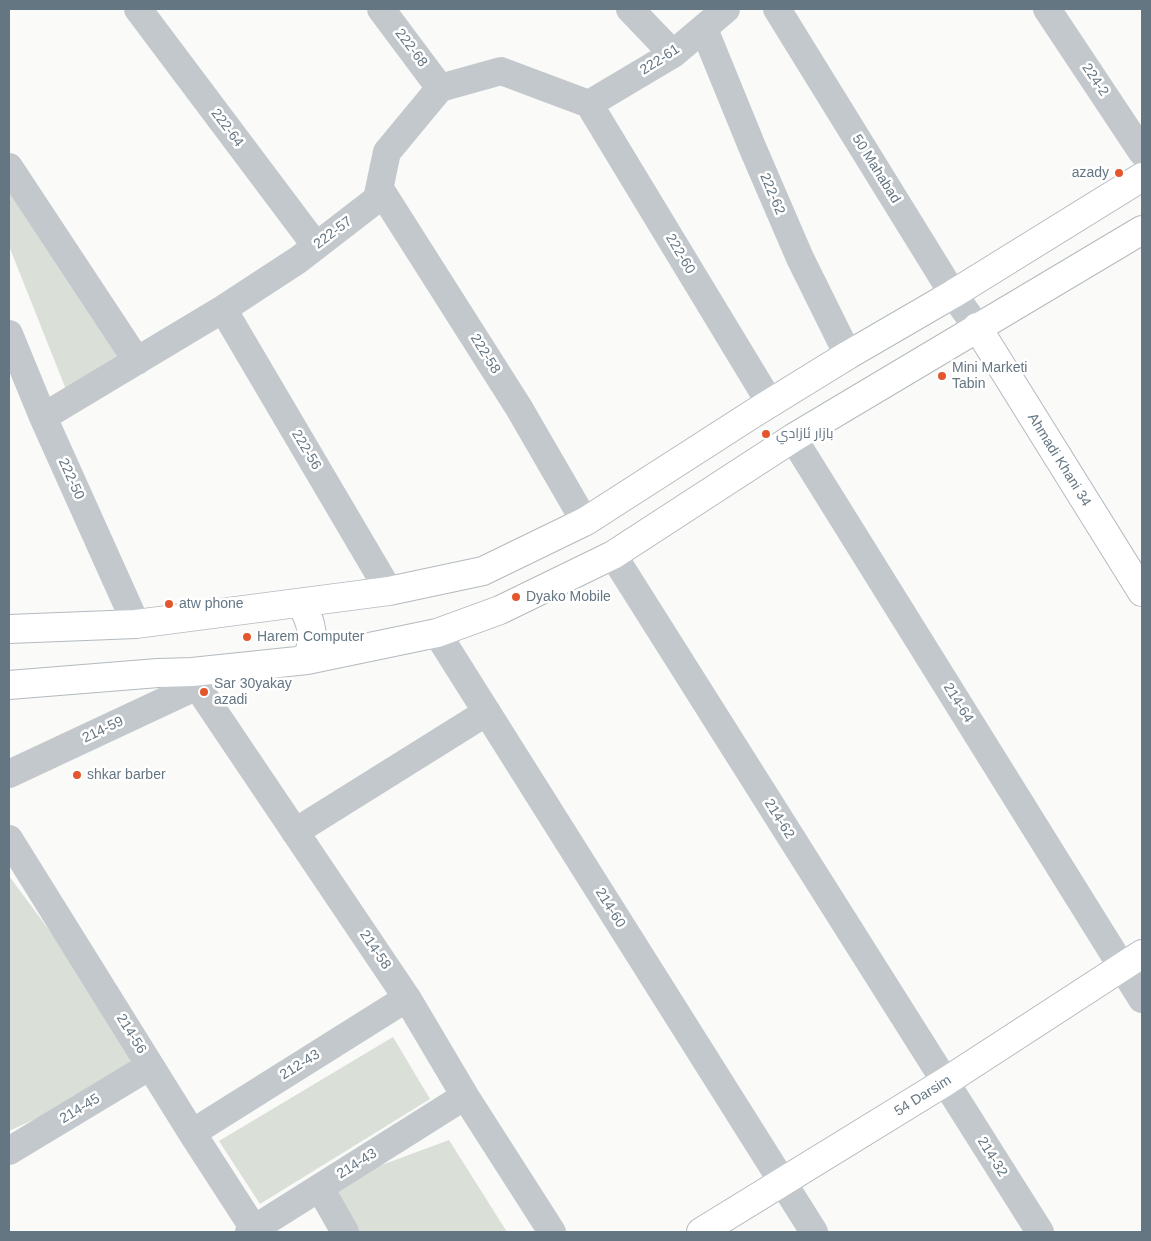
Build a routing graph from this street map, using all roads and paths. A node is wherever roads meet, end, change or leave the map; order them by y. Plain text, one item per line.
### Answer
1 (138, 9) edge
2 (381, 9) edge
3 (630, 9) edge
4 (726, 9) edge
5 (777, 9) edge
6 (1047, 9) edge
7 (704, 29) junction
8 (673, 54) junction
9 (440, 88) junction
10 (589, 104) junction
11 (1142, 152) edge
12 (9, 167) edge
13 (1142, 177) edge
14 (380, 189) junction
15 (1142, 230) edge
16 (316, 246) junction
17 (953, 294) junction
18 (223, 309) junction
19 (976, 327) junction
20 (9, 335) edge
21 (848, 356) junction
22 (137, 361) junction
23 (770, 403) junction
24 (43, 417) junction
25 (793, 438) junction
26 (585, 522) junction
27 (614, 556) junction
28 (389, 591) junction
29 (1142, 592) edge
30 (300, 603) junction
31 (136, 624) junction
32 (9, 628) edge
33 (437, 633) junction
34 (307, 660) junction
35 (194, 679) junction
36 (9, 685) edge
37 (487, 712) junction
38 (9, 774) edge
39 (295, 832) junction
40 (9, 839) edge
41 (1132, 961) edge
42 (407, 998) junction
43 (1142, 999) edge
44 (150, 1066) junction
45 (945, 1082) junction
46 (465, 1096) junction
47 (192, 1133) junction
48 (9, 1151) edge
49 (783, 1182) junction
50 (320, 1188) junction
51 (252, 1231) edge
52 (345, 1232) edge
53 (552, 1232) edge
54 (701, 1232) edge
55 (814, 1232) edge
56 (1040, 1232) edge

1 - 16 street, 222-64
2 - 9 street, 222-68
3 - 8 street
4 - 7 street, 222-61
5 - 17 street, 50 Mahabad
6 - 11 street, 224-2
7 - 8 street, 222-61
7 - 21 street, 222-62
8 - 10 street, 222-61
9 - 10 street
9 - 14 street, 222-57
10 - 23 street, 222-60
12 - 22 street
13 - 17 main road
14 - 16 street, 222-57
14 - 26 street, 222-58
15 - 19 main road
16 - 18 street, 222-57
17 - 19 street, 50 Mahabad
17 - 21 main road
18 - 22 street, 222-57
18 - 28 street, 222-56
19 - 25 main road
19 - 29 main road, Ahmadi Khani 34
20 - 24 street, 222-50
21 - 23 main road
22 - 24 street, 222-57
23 - 26 main road
24 - 31 street, 222-50
25 - 27 main road
25 - 41 street, 214-64
26 - 28 main road
27 - 33 main road
27 - 45 street, 214-62
28 - 30 main road
30 - 31 main road
30 - 34 main road
31 - 32 main road
33 - 34 main road
33 - 37 street, 214-60
34 - 35 main road
35 - 36 main road
35 - 38 street, 214-59
35 - 39 street, 214-58
37 - 39 street
37 - 49 street, 214-60
39 - 42 street, 214-58
40 - 44 street, 214-56
41 - 43 street, 214-64
41 - 45 main road, 54 Darsim
42 - 46 street, 214-58
42 - 47 street, 212-43
44 - 47 street, 214-56
44 - 48 street, 214-45
45 - 49 main road, 54 Darsim
45 - 56 street, 214-32
46 - 50 street, 214-43
46 - 53 street, 214-58
47 - 51 street, 214-56
49 - 54 main road, 54 Darsim
49 - 55 street, 214-60
50 - 51 street, 214-43
50 - 52 street

